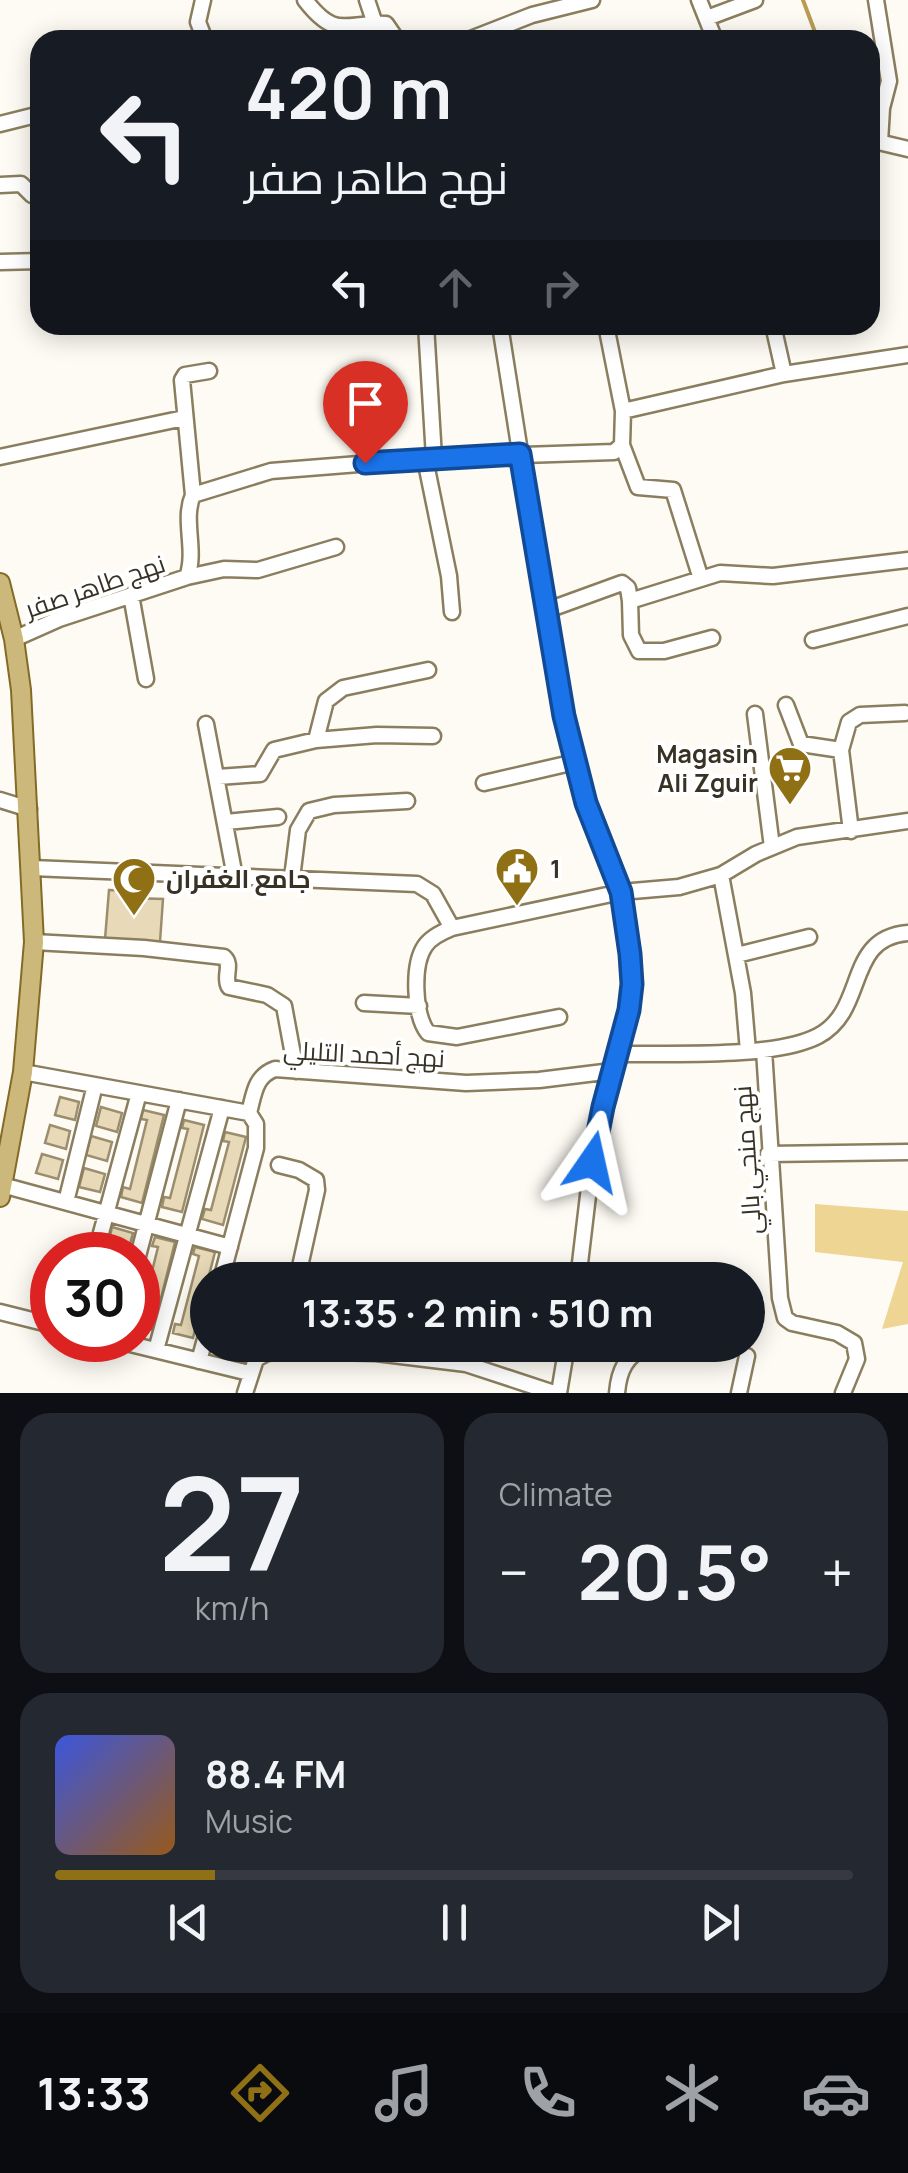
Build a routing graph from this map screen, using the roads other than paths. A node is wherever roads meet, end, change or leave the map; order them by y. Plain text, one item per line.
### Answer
1 (202, 0) edge
2 (305, 0) edge
3 (367, 0) edge
4 (592, 0) edge
5 (698, 0) edge
6 (755, 0) edge
7 (876, 0) edge
8 (707, 18) junction
9 (374, 24) junction
10 (201, 30) edge
11 (392, 30) edge
12 (494, 30) edge
13 (711, 30) edge
14 (30, 116) edge
15 (880, 117) edge
16 (0, 124) edge
17 (880, 142) edge
18 (908, 149) edge
19 (0, 185) edge
20 (30, 193) edge
21 (30, 261) edge
22 (0, 262) edge
23 (426, 335) edge
24 (502, 335) edge
25 (608, 335) edge
26 (774, 335) edge
27 (908, 355) edge
28 (210, 371) dead end
29 (784, 374) junction
30 (623, 411) junction
31 (184, 418) junction
32 (622, 445) junction
33 (520, 454) junction
34 (0, 457) edge
35 (429, 458) junction
36 (192, 495) junction
37 (336, 547) dead end
38 (908, 560) edge
39 (187, 577) junction
40 (701, 578) junction
41 (0, 583) edge
42 (130, 595) junction
43 (630, 601) junction
44 (545, 611) junction
45 (452, 612) dead end
46 (908, 616) edge
47 (712, 638) dead end
48 (14, 639) junction
49 (813, 640) dead end
50 (428, 670) dead end
51 (146, 679) dead end
52 (786, 705) dead end
53 (905, 713) dead end
54 (755, 714) dead end
55 (206, 724) dead end
56 (433, 736) dead end
57 (316, 740) junction
58 (842, 750) junction
59 (575, 762) junction
60 (218, 776) junction
61 (484, 783) dead end
62 (0, 800) edge
63 (407, 802) dead end
64 (29, 809) junction
65 (278, 817) dead end
66 (908, 820) edge
67 (226, 822) junction
68 (851, 831) junction
69 (772, 847) junction
70 (32, 868) junction
71 (721, 875) junction
72 (236, 877) junction
73 (292, 878) junction
74 (621, 892) junction
75 (452, 928) junction
76 (908, 933) edge
77 (809, 937) dead end
78 (34, 942) junction
79 (737, 955) junction
80 (364, 1003) dead end
81 (418, 1006) junction
82 (559, 1017) dead end
83 (756, 1051) junction
84 (617, 1054) junction
85 (296, 1070) junction
86 (612, 1071) junction
87 (24, 1072) junction
88 (95, 1084) junction
89 (139, 1092) junction
90 (179, 1100) junction
91 (222, 1108) junction
92 (249, 1112) junction
93 (6, 1124) edge
94 (908, 1152) edge
95 (768, 1154) junction
96 (279, 1165) dead end
97 (1, 1191) edge
98 (66, 1202) junction
99 (106, 1213) junction
100 (146, 1224) junction
101 (101, 1232) edge
102 (144, 1232) edge
103 (187, 1235) junction
104 (230, 1247) junction
105 (225, 1262) edge
106 (301, 1262) edge
107 (580, 1262) edge
108 (0, 1312) edge
109 (30, 1320) edge
110 (160, 1335) edge
111 (160, 1351) edge
112 (190, 1359) edge
113 (202, 1362) edge
114 (254, 1362) edge
115 (452, 1362) edge
116 (563, 1362) edge
117 (626, 1362) edge
118 (745, 1362) edge
119 (249, 1373) junction
120 (848, 1392) edge
121 (245, 1393) edge
122 (557, 1393) edge
123 (617, 1393) edge
124 (738, 1393) edge

1 - 10 street
2 - 9 street
3 - 9 street
4 - 12 street
5 - 8 street
6 - 8 street
7 - 15 street
8 - 13 street
9 - 11 street
14 - 16 street
17 - 18 street
19 - 20 street
21 - 22 street
23 - 35 street
24 - 33 street
25 - 30 street
26 - 29 street
27 - 29 street
28 - 31 street, نهج طاهر صفر
29 - 30 street
30 - 32 street
31 - 34 street
31 - 36 street, نهج طاهر صفر
32 - 33 street
32 - 40 street
33 - 35 street
33 - 44 street
35 - 36 street
35 - 45 street
36 - 39 street, نهج طاهر صفر
37 - 39 street
38 - 40 street
39 - 42 street, نهج طاهر صفر
40 - 43 street
41 - 48 main road
42 - 48 street, نهج طاهر صفر
42 - 51 street
43 - 44 street
43 - 47 street
44 - 59 street
46 - 49 street
48 - 64 main road
50 - 57 street
52 - 58 street
53 - 58 street
54 - 69 street
55 - 60 street
56 - 57 street
57 - 60 street
58 - 68 street
59 - 61 street
59 - 74 street
60 - 67 street
62 - 64 street
63 - 73 street
64 - 70 main road
65 - 67 street
66 - 68 street
67 - 72 street
68 - 69 street
69 - 71 street
70 - 72 street
70 - 78 main road
71 - 74 street
71 - 79 street, نهج منجي بالي
72 - 73 street
73 - 75 street
74 - 75 street
74 - 84 street
75 - 81 street
76 - 83 street
77 - 79 street
78 - 85 street
78 - 87 main road
79 - 83 street, نهج منجي بالي
80 - 81 street
81 - 82 street
83 - 84 street
83 - 95 street, نهج منجي بالي
84 - 86 street
85 - 86 street, نهج أحمد التليلي
85 - 92 street, نهج أحمد التليلي
86 - 107 street
87 - 88 street
87 - 93 main road
88 - 89 street
88 - 98 street
89 - 90 street
89 - 99 street
90 - 91 street
90 - 100 street
91 - 92 street
91 - 103 street
92 - 104 street
93 - 97 main road
94 - 95 street
95 - 120 street, نهج منجي بالي
96 - 106 street
97 - 98 street
98 - 99 street
99 - 100 street
99 - 101 street
100 - 102 street
100 - 103 street
103 - 104 street
103 - 110 street
104 - 105 street
108 - 109 street
111 - 112 street
113 - 119 street
114 - 119 street
115 - 122 street
116 - 122 street
117 - 123 street
118 - 124 street
119 - 121 street

